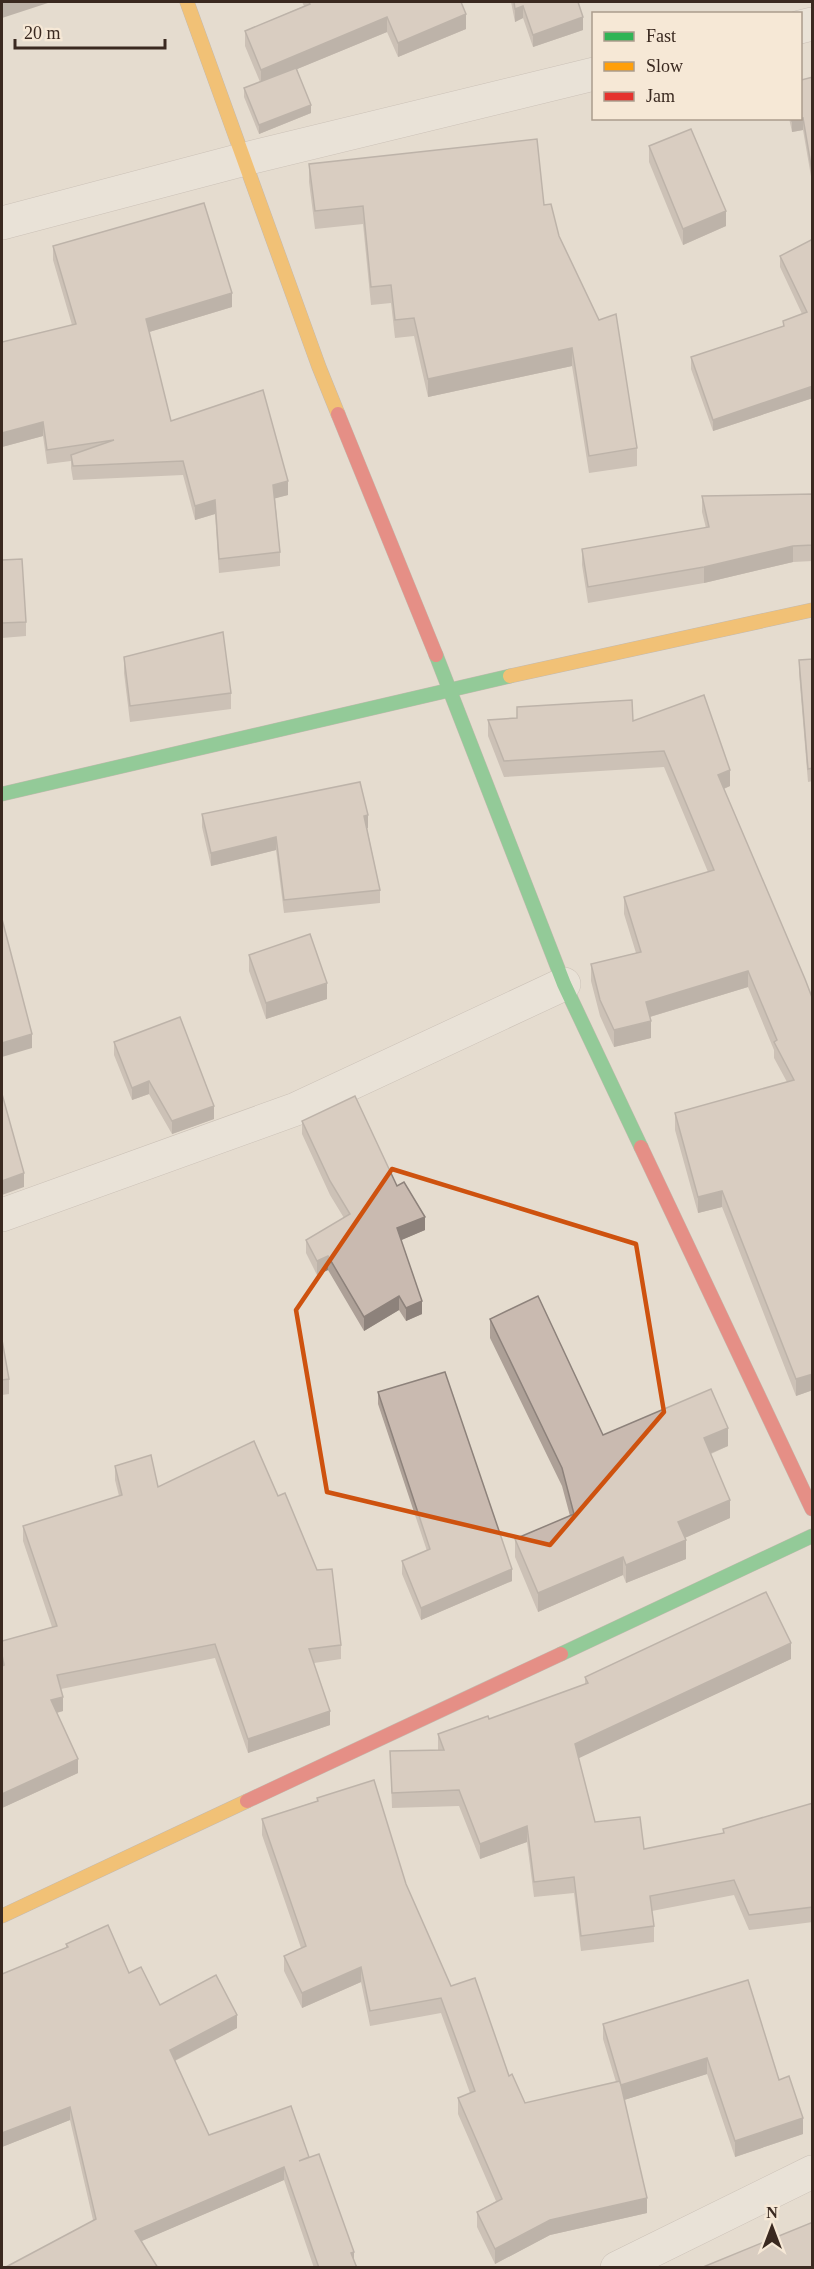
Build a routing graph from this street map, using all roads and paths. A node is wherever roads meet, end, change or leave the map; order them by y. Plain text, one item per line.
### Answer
1 (187, 2) edge
2 (592, 74) edge
3 (245, 159) junction
4 (2, 223) edge
5 (813, 610) edge
6 (450, 689) junction
7 (2, 794) edge
8 (564, 984) junction
9 (2, 1215) edge
10 (810, 1495) edge
11 (813, 1536) edge
12 (2, 1916) edge
13 (813, 2172) edge
14 (617, 2268) edge

1 - 3 street
2 - 3 street
3 - 4 street
3 - 6 street
5 - 6 street
6 - 7 street
6 - 8 street
8 - 9 street
8 - 10 street
11 - 12 street
13 - 14 street

